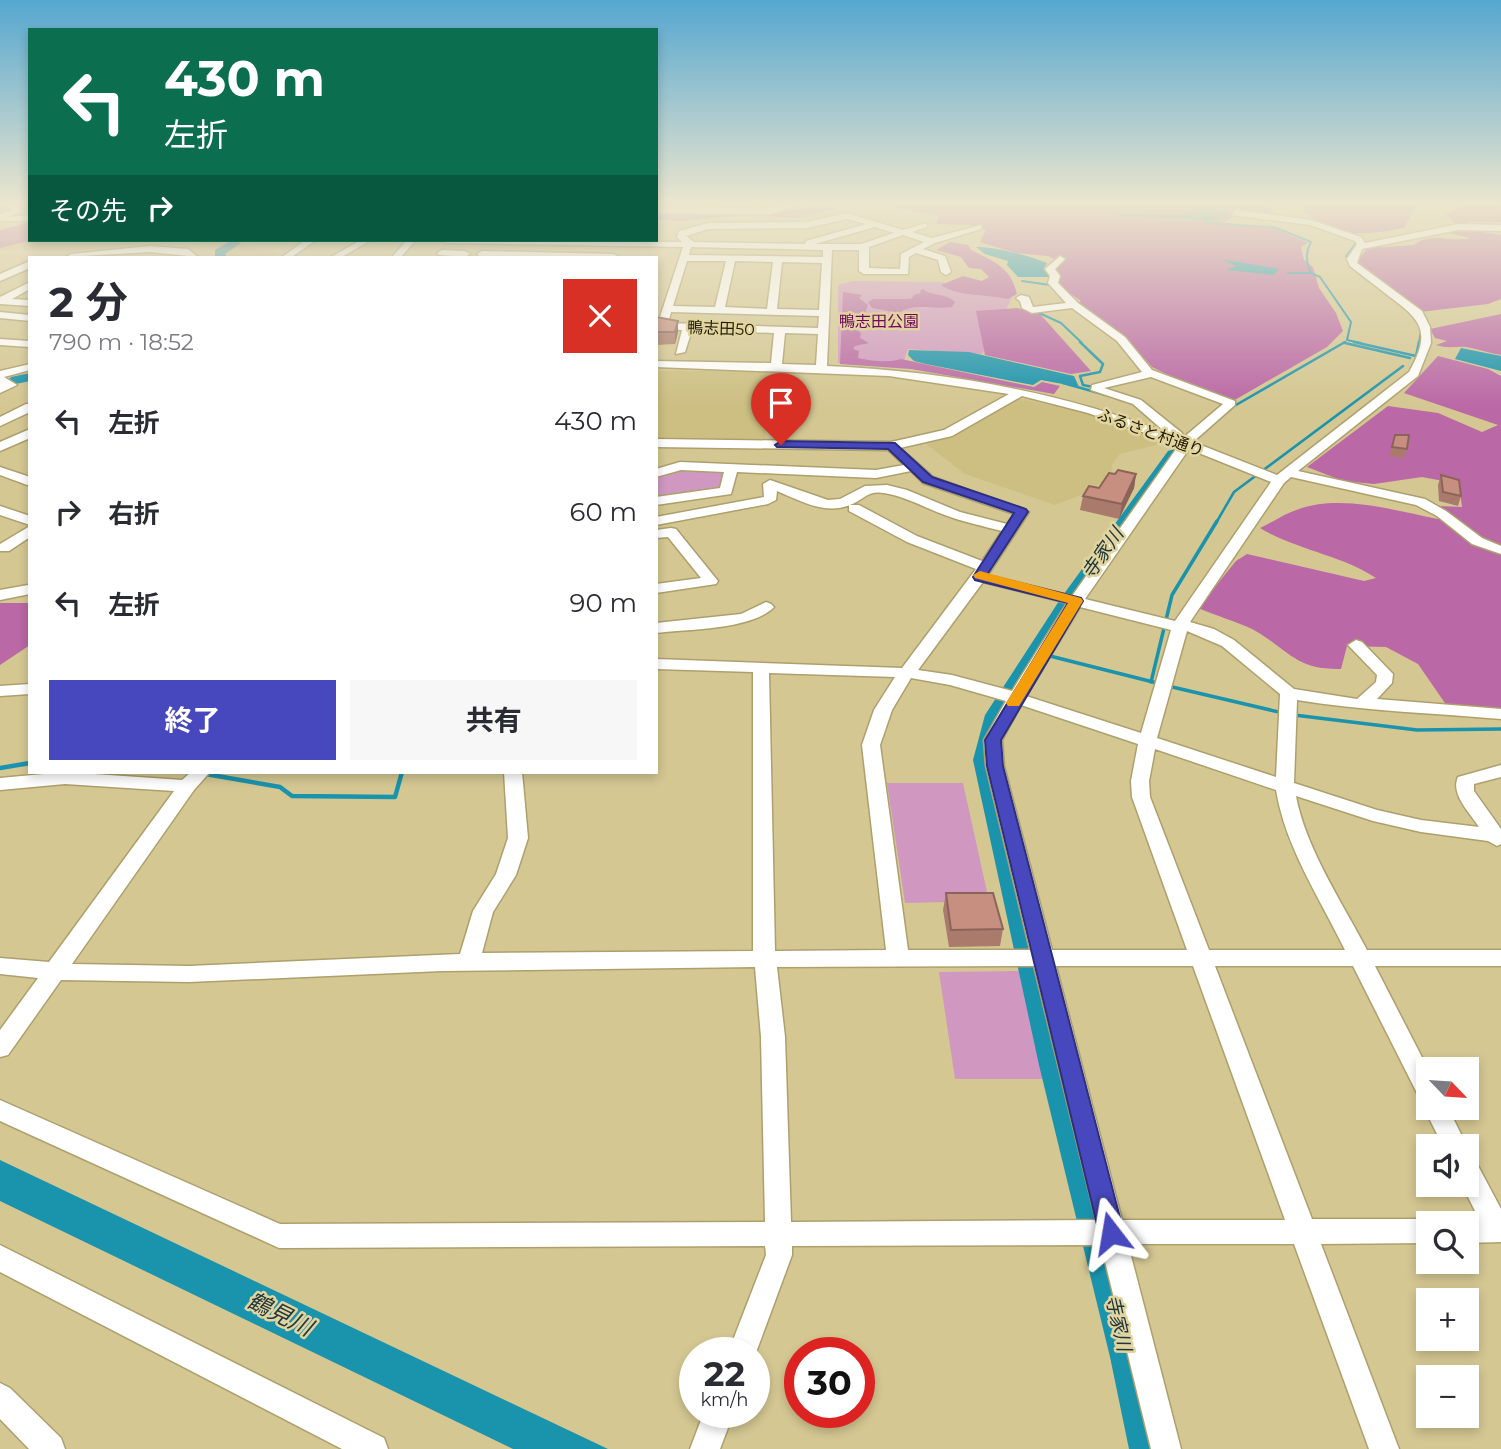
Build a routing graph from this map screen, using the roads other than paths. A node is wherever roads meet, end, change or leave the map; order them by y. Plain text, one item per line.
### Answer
1 (679, 272) edge
2 (728, 272) edge
3 (777, 272) edge
4 (826, 272) edge
5 (1052, 272) edge
6 (1363, 272) edge
7 (28, 286) edge
8 (1021, 298) dead end
9 (0, 301) edge
10 (28, 303) edge
11 (1074, 305) junction
12 (667, 309) junction
13 (719, 310) junction
14 (772, 311) junction
15 (824, 313) junction
16 (0, 316) edge
17 (28, 317) edge
18 (688, 327) junction
19 (780, 329) junction
20 (824, 331) junction
21 (0, 342) edge
22 (24, 343) edge
23 (680, 352) dead end
24 (0, 363) edge
25 (658, 364) edge
26 (776, 367) junction
27 (27, 368) edge
28 (821, 368) junction
29 (0, 374) edge
30 (1150, 374) junction
31 (0, 379) edge
32 (0, 390) edge
33 (1021, 392) junction
34 (28, 408) edge
35 (0, 422) edge
36 (27, 437) edge
37 (658, 443) edge
38 (1186, 443) junction
39 (781, 445) junction
40 (891, 446) junction
41 (0, 447) edge
42 (913, 467) junction
43 (731, 469) junction
44 (778, 470) junction
45 (0, 471) edge
46 (658, 472) edge
47 (1284, 477) junction
48 (28, 481) edge
49 (658, 501) edge
50 (854, 509) dead end
51 (0, 510) edge
52 (28, 520) edge
53 (658, 521) edge
54 (1011, 529) junction
55 (28, 531) edge
56 (658, 534) edge
57 (2, 548) edge
58 (1501, 550) edge
59 (28, 551) edge
60 (982, 572) junction
61 (658, 589) edge
62 (28, 590) edge
63 (0, 595) edge
64 (1076, 601) junction
65 (766, 607) dead end
66 (1180, 626) junction
67 (658, 628) edge
68 (1356, 645) dead end
69 (658, 664) edge
70 (761, 668) junction
71 (908, 673) junction
72 (28, 689) edge
73 (0, 691) edge
74 (1289, 693) junction
75 (1016, 698) junction
76 (1361, 704) junction
77 (1501, 714) edge
78 (1147, 742) junction
79 (1501, 771) edge
80 (513, 774) edge
81 (194, 779) edge
82 (0, 784) edge
83 (1285, 787) junction
84 (1499, 839) edge
85 (898, 957) junction
86 (1501, 957) edge
87 (1201, 958) junction
88 (1360, 958) junction
89 (765, 959) junction
90 (1036, 959) junction
91 (469, 962) junction
92 (0, 966) edge
93 (52, 971) junction
94 (0, 1048) edge
95 (1416, 1068) edge
96 (0, 1110) edge
97 (1479, 1192) edge
98 (1499, 1230) edge
99 (1304, 1231) junction
100 (1416, 1231) edge
101 (1479, 1231) edge
102 (1102, 1233) junction
103 (779, 1235) junction
104 (0, 1258) edge
105 (748, 1337) edge
106 (0, 1398) edge
107 (713, 1428) edge
108 (359, 1445) edge
109 (50, 1449) edge
110 (705, 1449) edge
111 (1166, 1449) edge
112 (1384, 1449) edge

1 - 12 street, 鴨志田50
2 - 13 street
3 - 14 street
4 - 15 street
5 - 11 street
6 - 47 street
7 - 9 street
8 - 11 street
9 - 10 street
11 - 30 street
12 - 13 street
12 - 18 street, 鴨志田50
13 - 14 street
14 - 15 street
15 - 20 street
16 - 17 street
18 - 19 street, 鴨志田50
18 - 23 street
19 - 20 street, 鴨志田50
19 - 26 street
20 - 28 street
21 - 22 street
24 - 27 street
25 - 26 street, ふるさと村通り
26 - 28 street, ふるさと村通り
27 - 29 street
28 - 33 street, ふるさと村通り
30 - 38 street
30 - 38 street
31 - 32 street
33 - 38 street, ふるさと村通り
33 - 40 street
34 - 35 street
36 - 41 street
37 - 39 street
38 - 47 street, ふるさと村通り
38 - 64 street
39 - 40 street
39 - 44 street
40 - 42 street
42 - 44 street
42 - 54 street
43 - 44 street
43 - 46 street
43 - 49 street
45 - 48 street
47 - 58 street, ふるさと村通り
47 - 66 street
50 - 60 street
51 - 52 street
53 - 54 street
54 - 60 street
55 - 57 street
56 - 61 street
57 - 59 street
60 - 64 street
60 - 71 street
62 - 63 street
64 - 66 street
64 - 75 street
65 - 67 street
66 - 74 street
66 - 78 street
68 - 76 street
69 - 70 street
70 - 71 street
70 - 89 street
71 - 75 street
71 - 85 street
72 - 73 street
74 - 76 street
74 - 83 street
75 - 78 street
75 - 90 street
76 - 77 street
78 - 83 street
78 - 87 street
79 - 84 street
80 - 91 street
81 - 82 street
81 - 93 street
83 - 84 street
83 - 88 street
85 - 89 street
85 - 90 street
86 - 88 street
87 - 88 street
87 - 90 street
87 - 99 street
88 - 95 street
89 - 91 street
89 - 103 street
90 - 102 street
91 - 93 street
92 - 93 street
93 - 94 street
96 - 103 street
97 - 98 street
98 - 101 street
99 - 100 street
99 - 102 street
99 - 112 street
102 - 103 street
102 - 111 street
103 - 105 street
104 - 108 street
106 - 109 street
107 - 110 street

